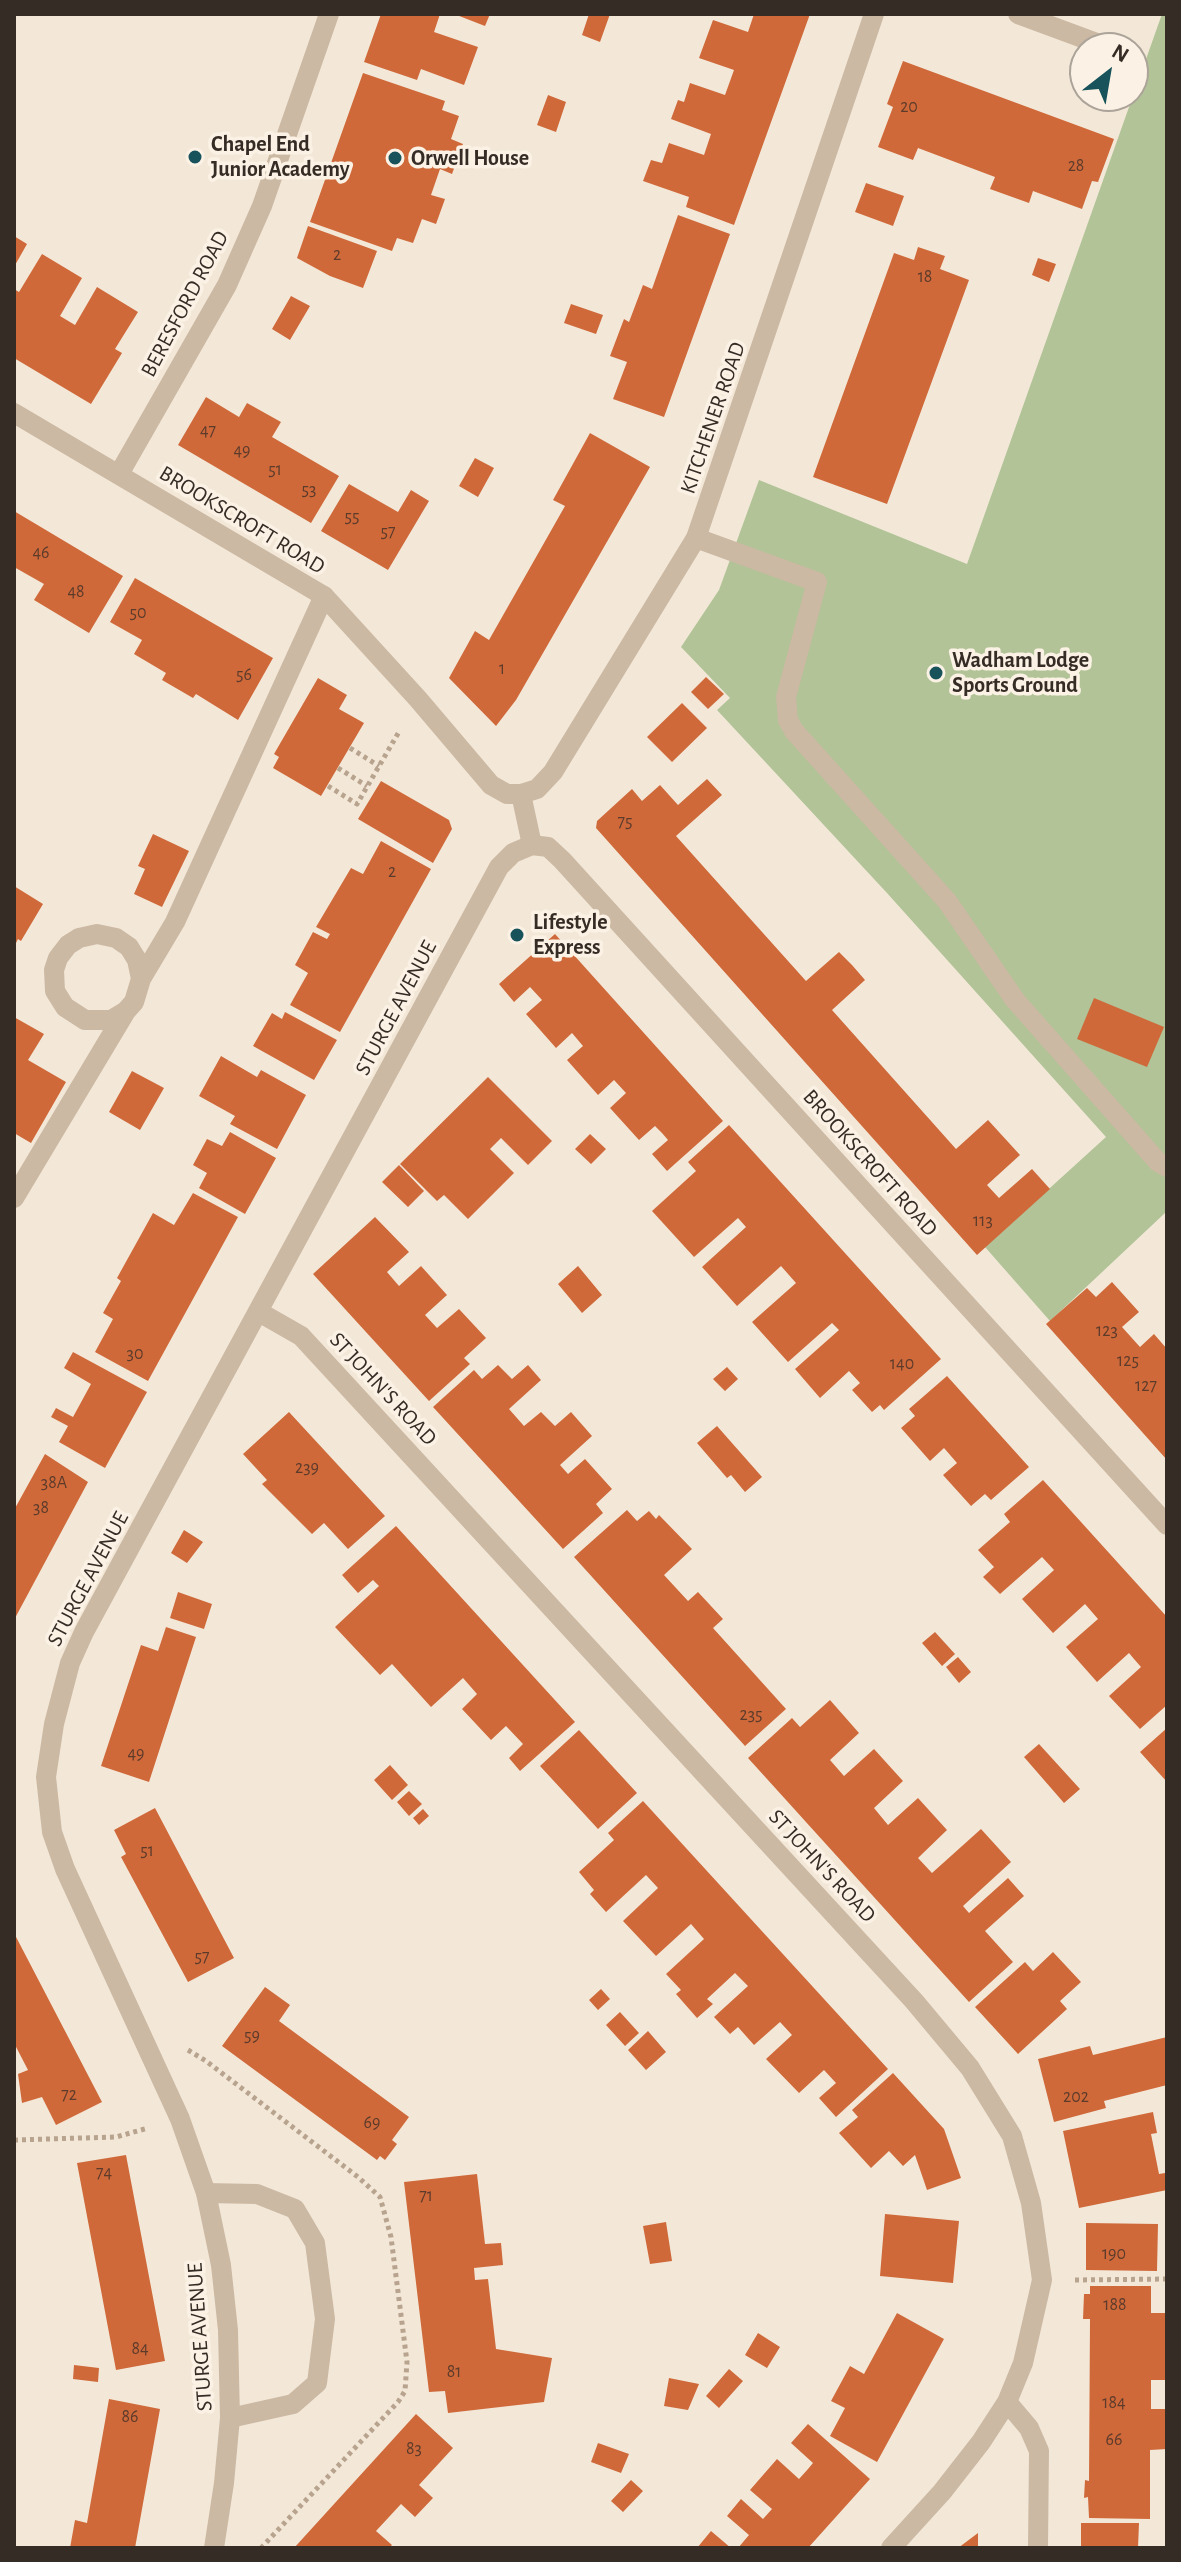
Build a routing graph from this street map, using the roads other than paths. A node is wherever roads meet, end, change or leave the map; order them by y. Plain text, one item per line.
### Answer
1 (329, 14) edge
2 (874, 14) edge
3 (1018, 14) edge
4 (1069, 33) edge
5 (14, 413) edge
6 (119, 474) junction
7 (696, 538) junction
8 (324, 596) junction
9 (521, 794) junction
10 (532, 845) junction
11 (141, 979) junction
12 (126, 1011) junction
13 (1167, 1167) edge
14 (14, 1198) edge
15 (259, 1312) junction
16 (1167, 1525) edge
17 (206, 2193) junction
18 (1007, 2402) junction
19 (230, 2418) junction
20 (214, 2548) edge
21 (891, 2548) edge
22 (1038, 2548) edge

1 - 6 street, BERESFORD ROAD
2 - 7 street, KITCHENER ROAD
3 - 4 street
5 - 6 street, BROOKSCROFT ROAD
6 - 8 street, BROOKSCROFT ROAD
7 - 9 street, KITCHENER ROAD
7 - 13 street
8 - 9 street, BROOKSCROFT ROAD
8 - 11 street
9 - 10 street
10 - 15 street, STURGE AVENUE
10 - 16 street, BROOKSCROFT ROAD
11 - 12 street
11 - 12 street
12 - 14 street
15 - 17 street, STURGE AVENUE
15 - 18 street, ST JOHN'S ROAD
17 - 19 street, STURGE AVENUE
17 - 19 street
18 - 21 street, ST JOHN'S ROAD
18 - 22 street
19 - 20 street, STURGE AVENUE

